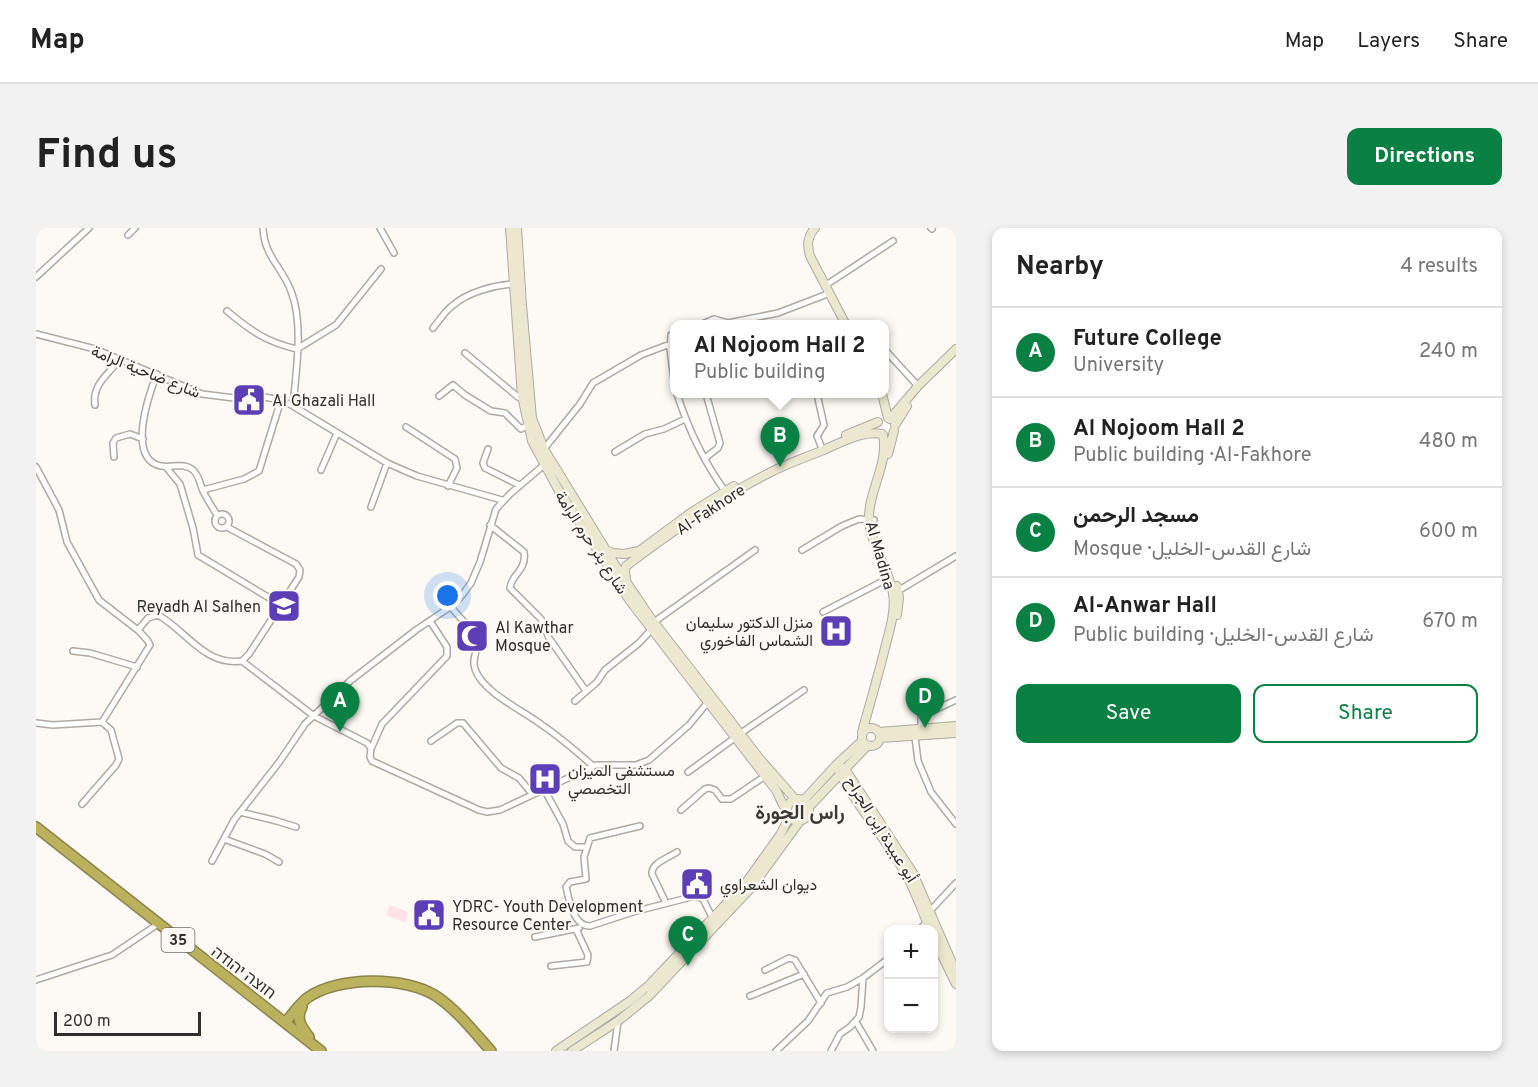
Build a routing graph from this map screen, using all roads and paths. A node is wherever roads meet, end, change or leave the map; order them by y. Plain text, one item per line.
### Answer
1 (90, 228) edge
2 (135, 228) edge
3 (263, 228) edge
4 (380, 228) edge
5 (510, 228) edge
6 (517, 228) edge
7 (815, 228) edge
8 (128, 235) dead end
9 (893, 241) dead end
10 (394, 253) dead end
11 (381, 269) dead end
12 (36, 277) edge
13 (515, 284) junction
14 (828, 289) junction
15 (227, 311) dead end
16 (743, 320) edge
17 (844, 320) edge
18 (433, 328) dead end
19 (36, 334) edge
20 (670, 344) edge
21 (297, 349) junction
22 (956, 349) edge
23 (465, 353) dead end
24 (889, 354) edge
25 (956, 355) edge
26 (120, 360) junction
27 (157, 374) junction
28 (918, 386) junction
29 (439, 396) dead end
30 (522, 396) junction
31 (679, 398) edge
32 (707, 398) edge
33 (818, 398) edge
34 (884, 398) edge
35 (281, 400) junction
36 (96, 405) dead end
37 (292, 406) junction
38 (685, 419) junction
39 (878, 422) junction
40 (892, 423) junction
41 (528, 425) junction
42 (406, 427) dead end
43 (337, 433) junction
44 (882, 435) junction
45 (142, 439) junction
46 (821, 446) junction
47 (488, 449) dead end
48 (544, 449) junction
49 (615, 452) dead end
50 (114, 457) dead end
51 (705, 458) junction
52 (387, 464) junction
53 (544, 465) junction
54 (36, 467) edge
55 (166, 467) junction
56 (321, 470) dead end
57 (519, 485) junction
58 (448, 486) junction
59 (203, 490) junction
60 (725, 491) junction
61 (502, 501) junction
62 (371, 507) dead end
63 (217, 515) junction
64 (871, 520) junction
65 (490, 525) junction
66 (227, 527) junction
67 (606, 550) junction
68 (639, 550) junction
69 (755, 550) dead end
70 (802, 550) dead end
71 (956, 556) edge
72 (618, 570) junction
73 (889, 578) junction
74 (896, 592) junction
75 (280, 606) junction
76 (450, 606) junction
77 (823, 612) dead end
78 (430, 621) junction
79 (652, 626) junction
80 (138, 630) junction
81 (73, 651) dead end
82 (242, 661) junction
83 (137, 667) junction
84 (804, 690) dead end
85 (586, 691) junction
86 (872, 698) junction
87 (956, 700) edge
88 (575, 701) dead end
89 (708, 702) junction
90 (314, 716) junction
91 (102, 722) junction
92 (36, 723) edge
93 (956, 726) edge
94 (921, 728) junction
95 (877, 733) junction
96 (956, 733) edge
97 (739, 735) junction
98 (915, 737) junction
99 (864, 740) junction
100 (431, 741) dead end
101 (371, 749) junction
102 (836, 765) junction
103 (593, 766) junction
104 (688, 771) dead end
105 (843, 772) junction
106 (765, 776) junction
107 (544, 789) junction
108 (532, 794) junction
109 (802, 802) junction
110 (82, 804) dead end
111 (681, 810) dead end
112 (240, 812) junction
113 (788, 814) junction
114 (800, 821) junction
115 (956, 824) edge
116 (640, 826) dead end
117 (36, 827) edge
118 (296, 827) dead end
119 (224, 839) junction
120 (587, 847) junction
121 (677, 852) dead end
122 (212, 861) dead end
123 (279, 862) dead end
124 (955, 885) edge
125 (666, 903) junction
126 (713, 919) junction
127 (928, 920) edge
128 (158, 924) junction
129 (584, 926) junction
130 (576, 929) junction
131 (536, 937) dead end
132 (938, 947) edge
133 (884, 961) edge
134 (550, 966) dead end
135 (765, 970) dead end
136 (956, 972) edge
137 (804, 974) junction
138 (863, 978) junction
139 (36, 980) edge
140 (956, 984) edge
141 (247, 992) junction
142 (750, 996) dead end
143 (309, 997) junction
144 (821, 1003) junction
145 (618, 1021) junction
146 (286, 1022) junction
147 (856, 1022) junction
148 (489, 1048) edge
149 (321, 1051) edge
150 (496, 1051) edge
151 (556, 1051) edge
152 (572, 1051) edge
153 (614, 1051) edge
154 (776, 1051) edge
155 (831, 1051) edge
156 (873, 1051) edge

1 - 12 street
2 - 8 street
3 - 21 street
4 - 10 street
5 - 13 main road, شارع بئر حرم الرامة
6 - 48 main road, شارع بئر حرم الرامة
7 - 14 main road
9 - 14 street
11 - 21 street
13 - 18 street
13 - 30 main road, شارع بئر حرم الرامة
14 - 16 street
14 - 17 main road
15 - 21 street
19 - 26 street, شارع ضاحية الرامة
20 - 48 street
21 - 37 street
22 - 28 main road
23 - 30 street
24 - 28 street
25 - 40 main road
26 - 27 street, شارع ضاحية الرامة
26 - 36 street
27 - 35 street, شارع ضاحية الرامة
27 - 45 street
28 - 40 main road
29 - 41 street
30 - 41 main road, شارع بئر حرم الرامة
31 - 38 street
32 - 51 street
33 - 46 street
34 - 40 main road
35 - 37 street, شارع ضاحية الرامة
35 - 59 street
37 - 43 street, شارع ضاحية الرامة
38 - 49 street
38 - 51 street
39 - 40 main road
39 - 44 main road, Al Madina
39 - 46 main road, Al-Fakhore
40 - 44 main road
40 - 64 main road, Al Madina
41 - 53 main road, شارع بئر حرم الرامة
42 - 58 street
43 - 52 street, شارع ضاحية الرامة
43 - 56 street
44 - 64 main road, Al Madina
44 - 72 main road, Al-Fakhore
45 - 50 street
45 - 55 street
46 - 60 main road, Al-Fakhore
47 - 57 street
48 - 67 main road, شارع بئر حرم الرامة
51 - 60 street
52 - 58 street, شارع ضاحية الرامة
52 - 62 street
53 - 57 street
53 - 72 main road, شارع بئر حرم الرامة
54 - 80 street
55 - 59 street
55 - 75 street
57 - 61 street
58 - 61 street, شارع ضاحية الرامة
59 - 63 street
60 - 68 main road, Al-Fakhore
61 - 65 street
63 - 66 street
63 - 66 street
64 - 70 street
64 - 73 main road, Al Madina
64 - 74 main road, Al Madina
65 - 76 street
65 - 85 street
66 - 75 street
67 - 68 main road, Al-Fakhore
67 - 72 main road, شارع بئر حرم الرامة
68 - 72 main road
69 - 79 street
71 - 74 street
72 - 79 main road, شارع بئر حرم الرامة
72 - 79 main road, شارع بئر حرم الرامة
73 - 74 main road, Al Madina
73 - 77 street
74 - 86 main road, Al Madina
75 - 82 street
76 - 78 street
76 - 103 street
78 - 90 street
78 - 101 street
79 - 85 street
79 - 89 main road, شارع بئر حرم الرامة
79 - 97 main road, شارع بئر حرم الرامة
80 - 82 street
80 - 83 street
81 - 83 street
82 - 90 street
83 - 91 street
84 - 97 street
85 - 88 street
86 - 95 main road
86 - 99 main road
87 - 94 street
89 - 97 main road, شارع بئر حرم الرامة
89 - 103 street
90 - 101 street
90 - 112 street
91 - 92 street
91 - 110 street
93 - 94 main road
94 - 95 main road
95 - 98 main road
95 - 99 main road
95 - 99 main road
96 - 98 main road
97 - 104 street
97 - 106 main road, شارع بئر حرم الرامة
97 - 109 main road, شارع بئر حرم الرامة
98 - 115 street
99 - 102 main road
99 - 105 main road
100 - 108 street
101 - 108 street
102 - 105 main road, أبو عبيدة إبن الجراح
102 - 109 main road
103 - 107 street
105 - 109 main road
105 - 127 main road, أبو عبيدة إبن الجراح
106 - 111 street
106 - 113 main road, شارع بئر حرم الرامة
107 - 108 street
107 - 120 street
109 - 113 main road
109 - 114 main road
112 - 118 street
112 - 119 street
113 - 114 main road
113 - 126 main road
114 - 145 main road
116 - 120 street
117 - 128 highway, חוצה יהודה / 35
119 - 122 street
119 - 123 street
120 - 129 street
121 - 125 street
124 - 127 street
125 - 126 street
125 - 129 street
126 - 151 main road
127 - 136 main road, أبو عبيدة إبن الجراح
128 - 139 street
128 - 141 highway, חוצה יהודה / 35
129 - 130 street
130 - 131 street
130 - 134 street
132 - 140 main road
133 - 138 street
135 - 137 street
137 - 142 street
137 - 144 street
138 - 144 street
138 - 147 street
141 - 143 highway
141 - 146 highway, חוצה יהודה / 35
143 - 146 highway
143 - 148 highway
143 - 149 highway
144 - 154 street
145 - 152 main road
145 - 153 street
146 - 149 highway, חוצה יהודה / 35
147 - 155 street
147 - 156 street
148 - 150 highway

